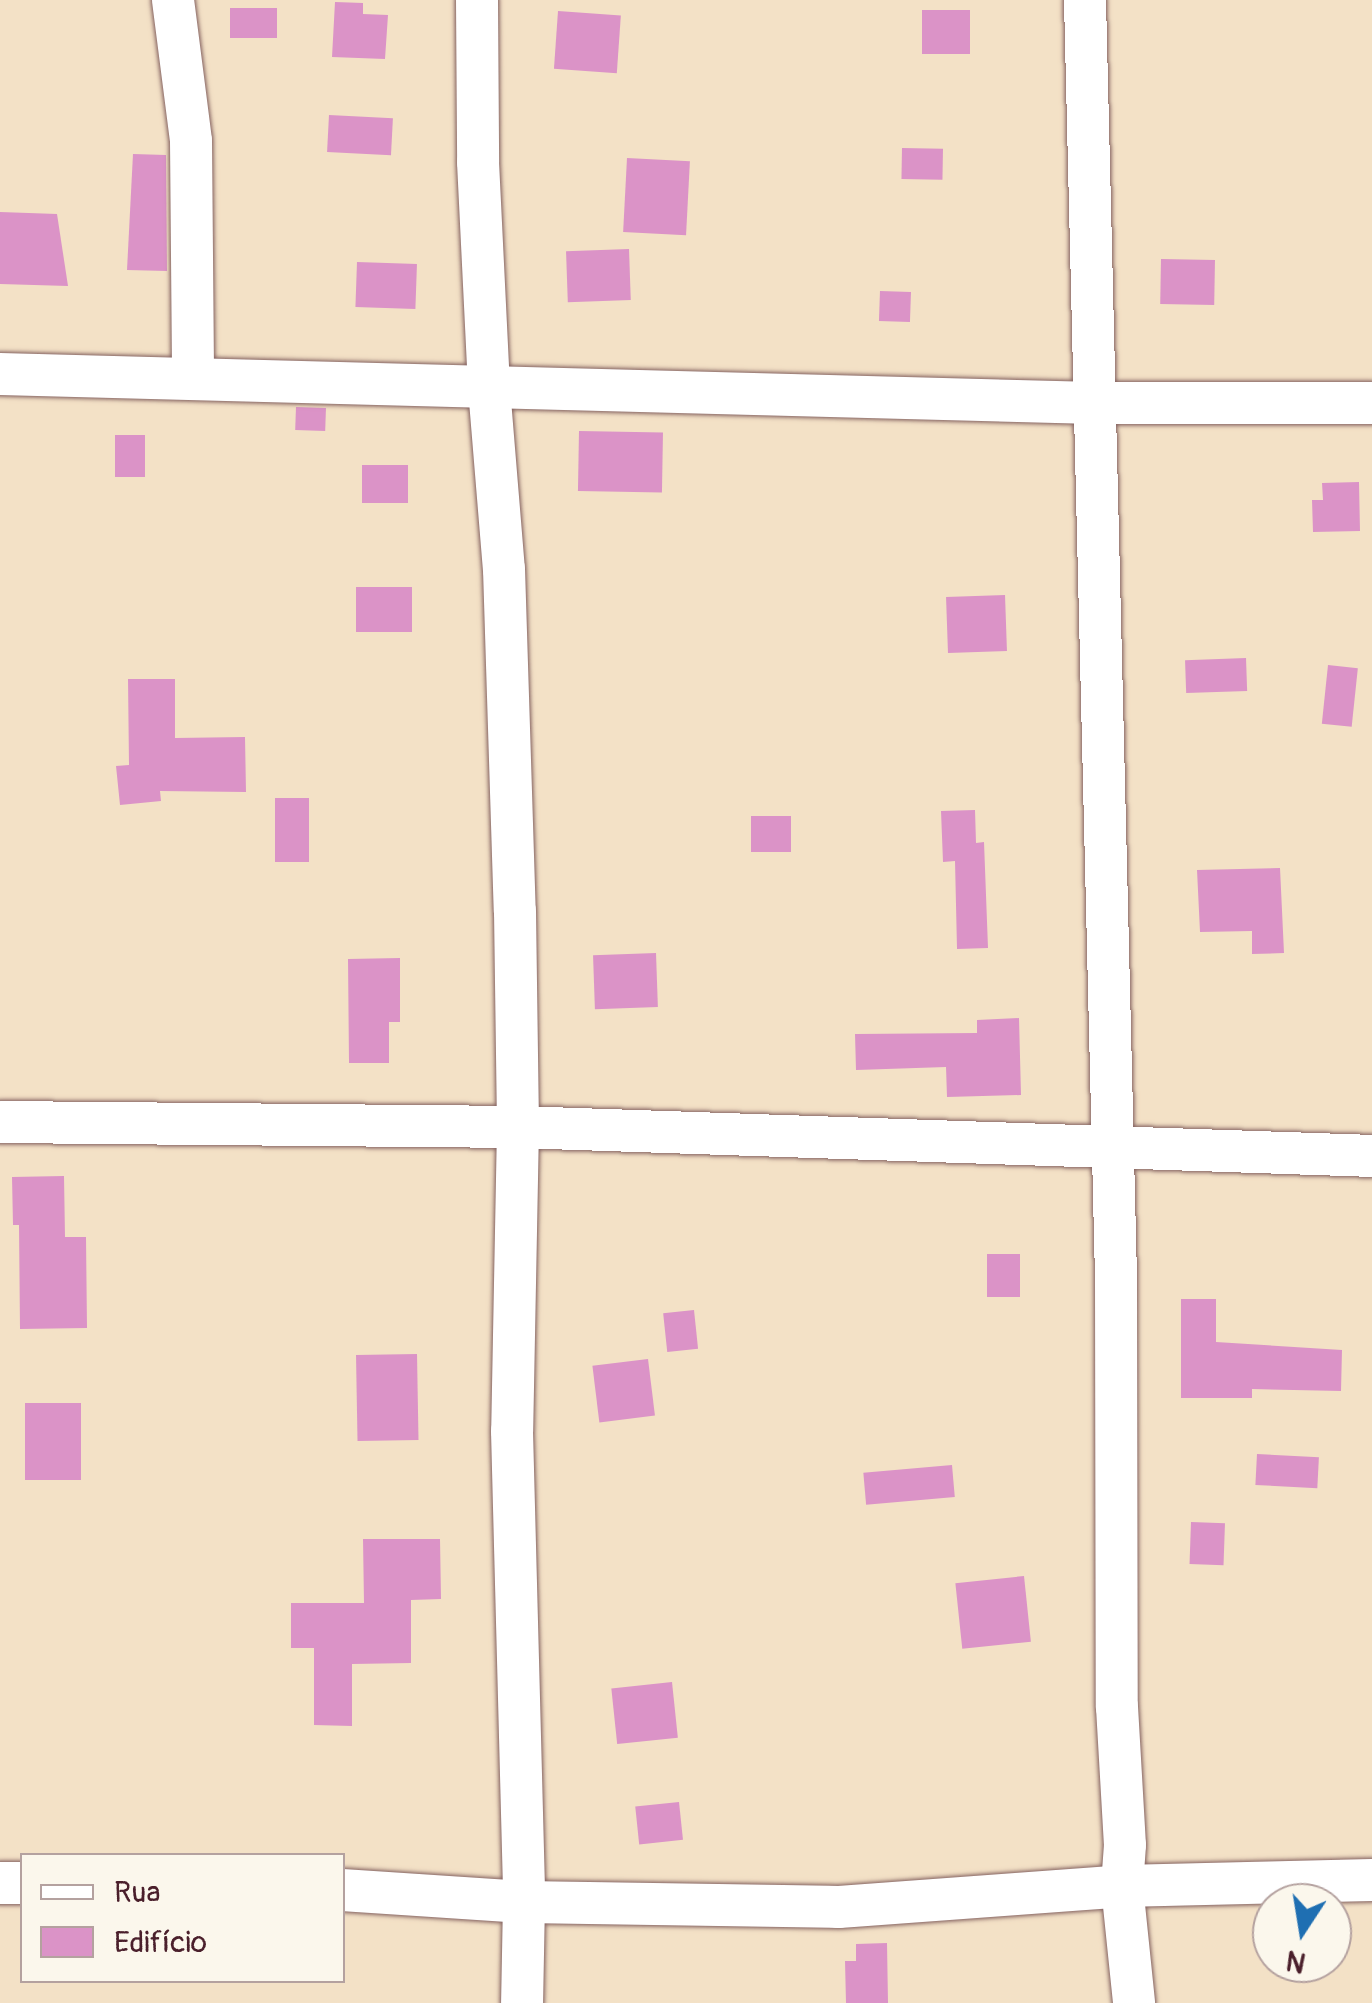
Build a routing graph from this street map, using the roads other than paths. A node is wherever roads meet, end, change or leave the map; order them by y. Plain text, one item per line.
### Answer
1 (173, 0) edge
2 (477, 0) edge
3 (1085, 0) edge
4 (0, 374) edge
5 (193, 376) junction
6 (488, 388) junction
7 (1372, 402) edge
8 (1095, 403) junction
9 (0, 1122) edge
10 (518, 1127) junction
11 (1112, 1148) junction
12 (1372, 1156) edge
13 (1372, 1880) edge
14 (1122, 1886) junction
15 (345, 1890) edge
16 (524, 1902) junction
17 (522, 2003) edge
18 (1134, 2003) edge

1 - 5 street
2 - 6 street
3 - 8 street
4 - 5 street
5 - 6 street
6 - 8 street
6 - 10 street
7 - 8 street
8 - 11 street
9 - 10 street
10 - 11 street
10 - 16 street
11 - 12 street
11 - 14 street
13 - 14 street
14 - 16 street
14 - 18 street
15 - 16 street
16 - 17 street

